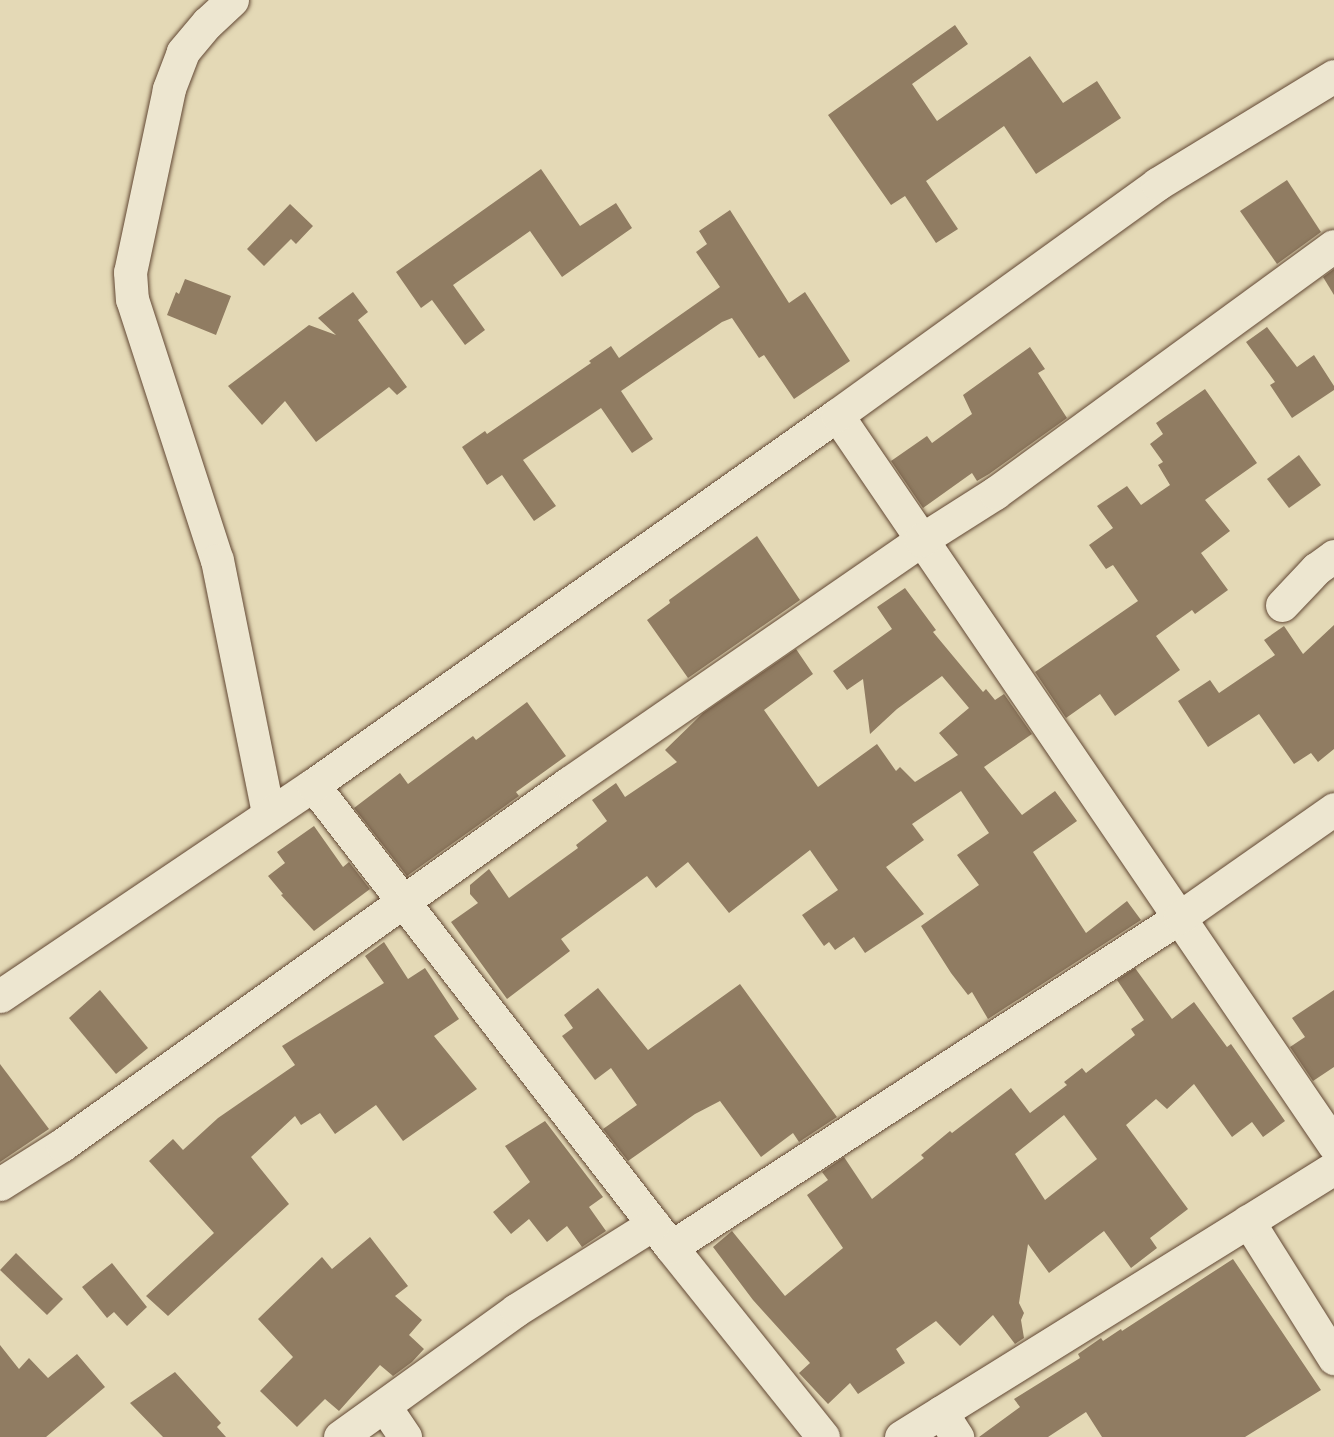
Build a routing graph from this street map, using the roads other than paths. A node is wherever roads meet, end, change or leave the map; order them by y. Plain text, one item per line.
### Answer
1 (232, 0) edge
2 (1334, 76) edge
3 (1334, 246) edge
4 (837, 415) junction
5 (921, 540) junction
6 (1334, 556) edge
7 (1282, 605) dead end
8 (313, 785) junction
9 (1334, 809) edge
10 (268, 813) junction
11 (403, 901) junction
12 (1180, 917) junction
13 (0, 996) edge
14 (1334, 1145) edge
15 (1334, 1168) edge
16 (0, 1184) edge
17 (1248, 1221) junction
18 (662, 1235) junction
19 (1334, 1358) edge
20 (385, 1407) junction
21 (949, 1425) edge
22 (340, 1437) edge
23 (405, 1437) edge
24 (824, 1437) edge
25 (901, 1437) edge

1 - 10 street
2 - 4 street
3 - 5 street
4 - 5 street
4 - 8 street
5 - 11 street
5 - 12 street
6 - 7 street
8 - 10 street
8 - 11 street
9 - 12 street
10 - 13 street
11 - 16 street
11 - 18 street
12 - 14 street
12 - 18 street
15 - 17 street
17 - 19 street
17 - 21 street
18 - 20 street
18 - 24 street
20 - 22 street
20 - 23 street
21 - 25 street

